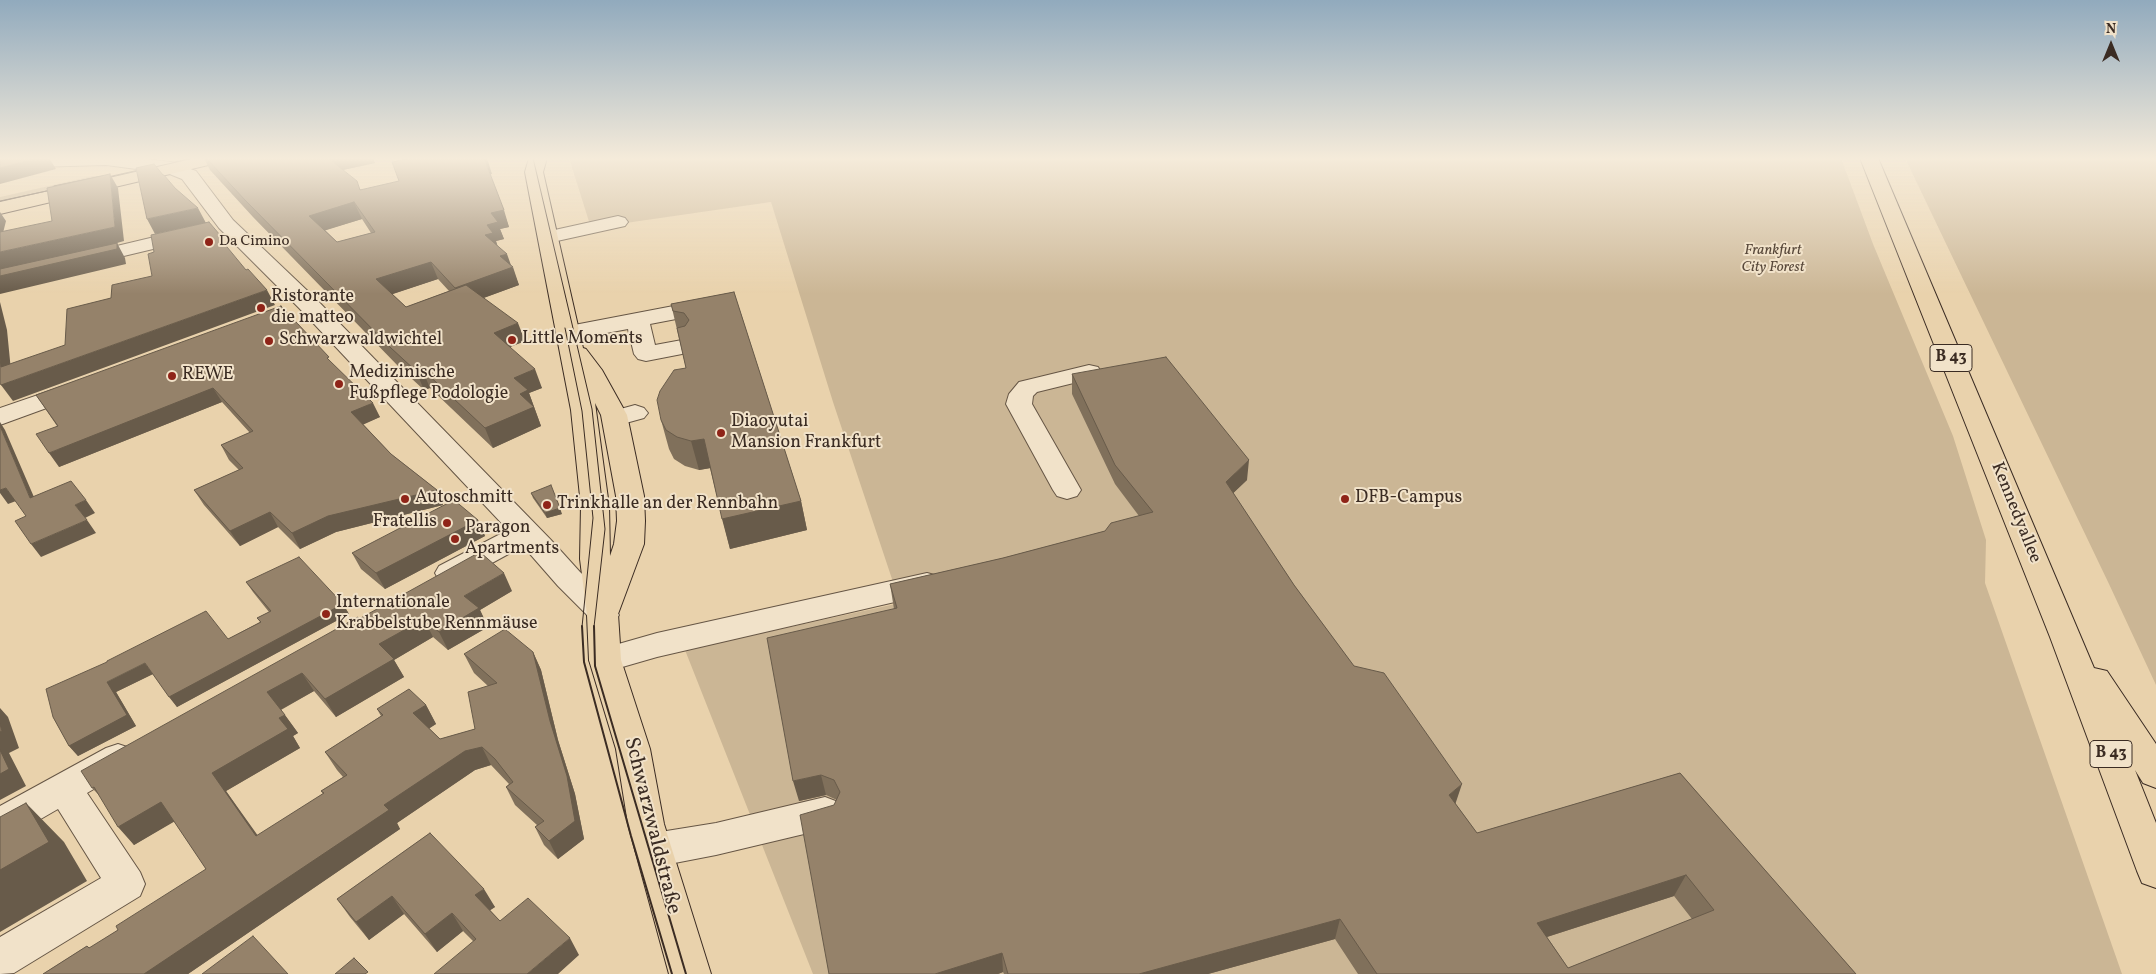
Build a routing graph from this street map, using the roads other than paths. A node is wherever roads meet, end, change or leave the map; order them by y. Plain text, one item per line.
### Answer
1 (16, 203) edge
2 (211, 203) edge
3 (541, 203) edge
4 (1888, 203) edge
5 (0, 208) edge
6 (618, 222) dead end
7 (228, 226) junction
8 (548, 236) junction
9 (66, 263) edge
10 (716, 304) edge
11 (637, 320) junction
12 (570, 337) junction
13 (682, 347) edge
14 (1089, 372) edge
15 (93, 383) edge
16 (602, 392) junction
17 (0, 417) edge
18 (1067, 490) dead end
19 (526, 532) junction
20 (956, 578) edge
21 (427, 586) edge
22 (607, 605) junction
23 (2066, 637) junction
24 (605, 660) junction
25 (142, 745) edge
26 (2156, 773) edge
27 (64, 788) junction
28 (825, 813) edge
29 (0, 824) edge
30 (654, 850) junction
31 (2156, 871) edge
32 (0, 959) edge
33 (685, 972) edge

1 - 5 main road
2 - 7 street
3 - 8 main road, Schwarzwaldstraße
4 - 23 main road, Kennedyallee / B 43
6 - 8 street
7 - 9 street
7 - 19 street
8 - 12 main road, Schwarzwaldstraße
10 - 11 street
11 - 12 street
11 - 13 street
12 - 16 main road
12 - 22 main road, Schwarzwaldstraße
14 - 18 street
15 - 17 street
16 - 22 street
16 - 22 main road
19 - 21 street
19 - 22 street
20 - 24 street
22 - 24 main road, Schwarzwaldstraße
23 - 26 main road, B 43
23 - 31 main road, Kennedyallee / B 43
24 - 30 main road, Schwarzwaldstraße
25 - 27 street
27 - 29 street
27 - 32 street
28 - 30 street
30 - 33 main road, Schwarzwaldstraße

